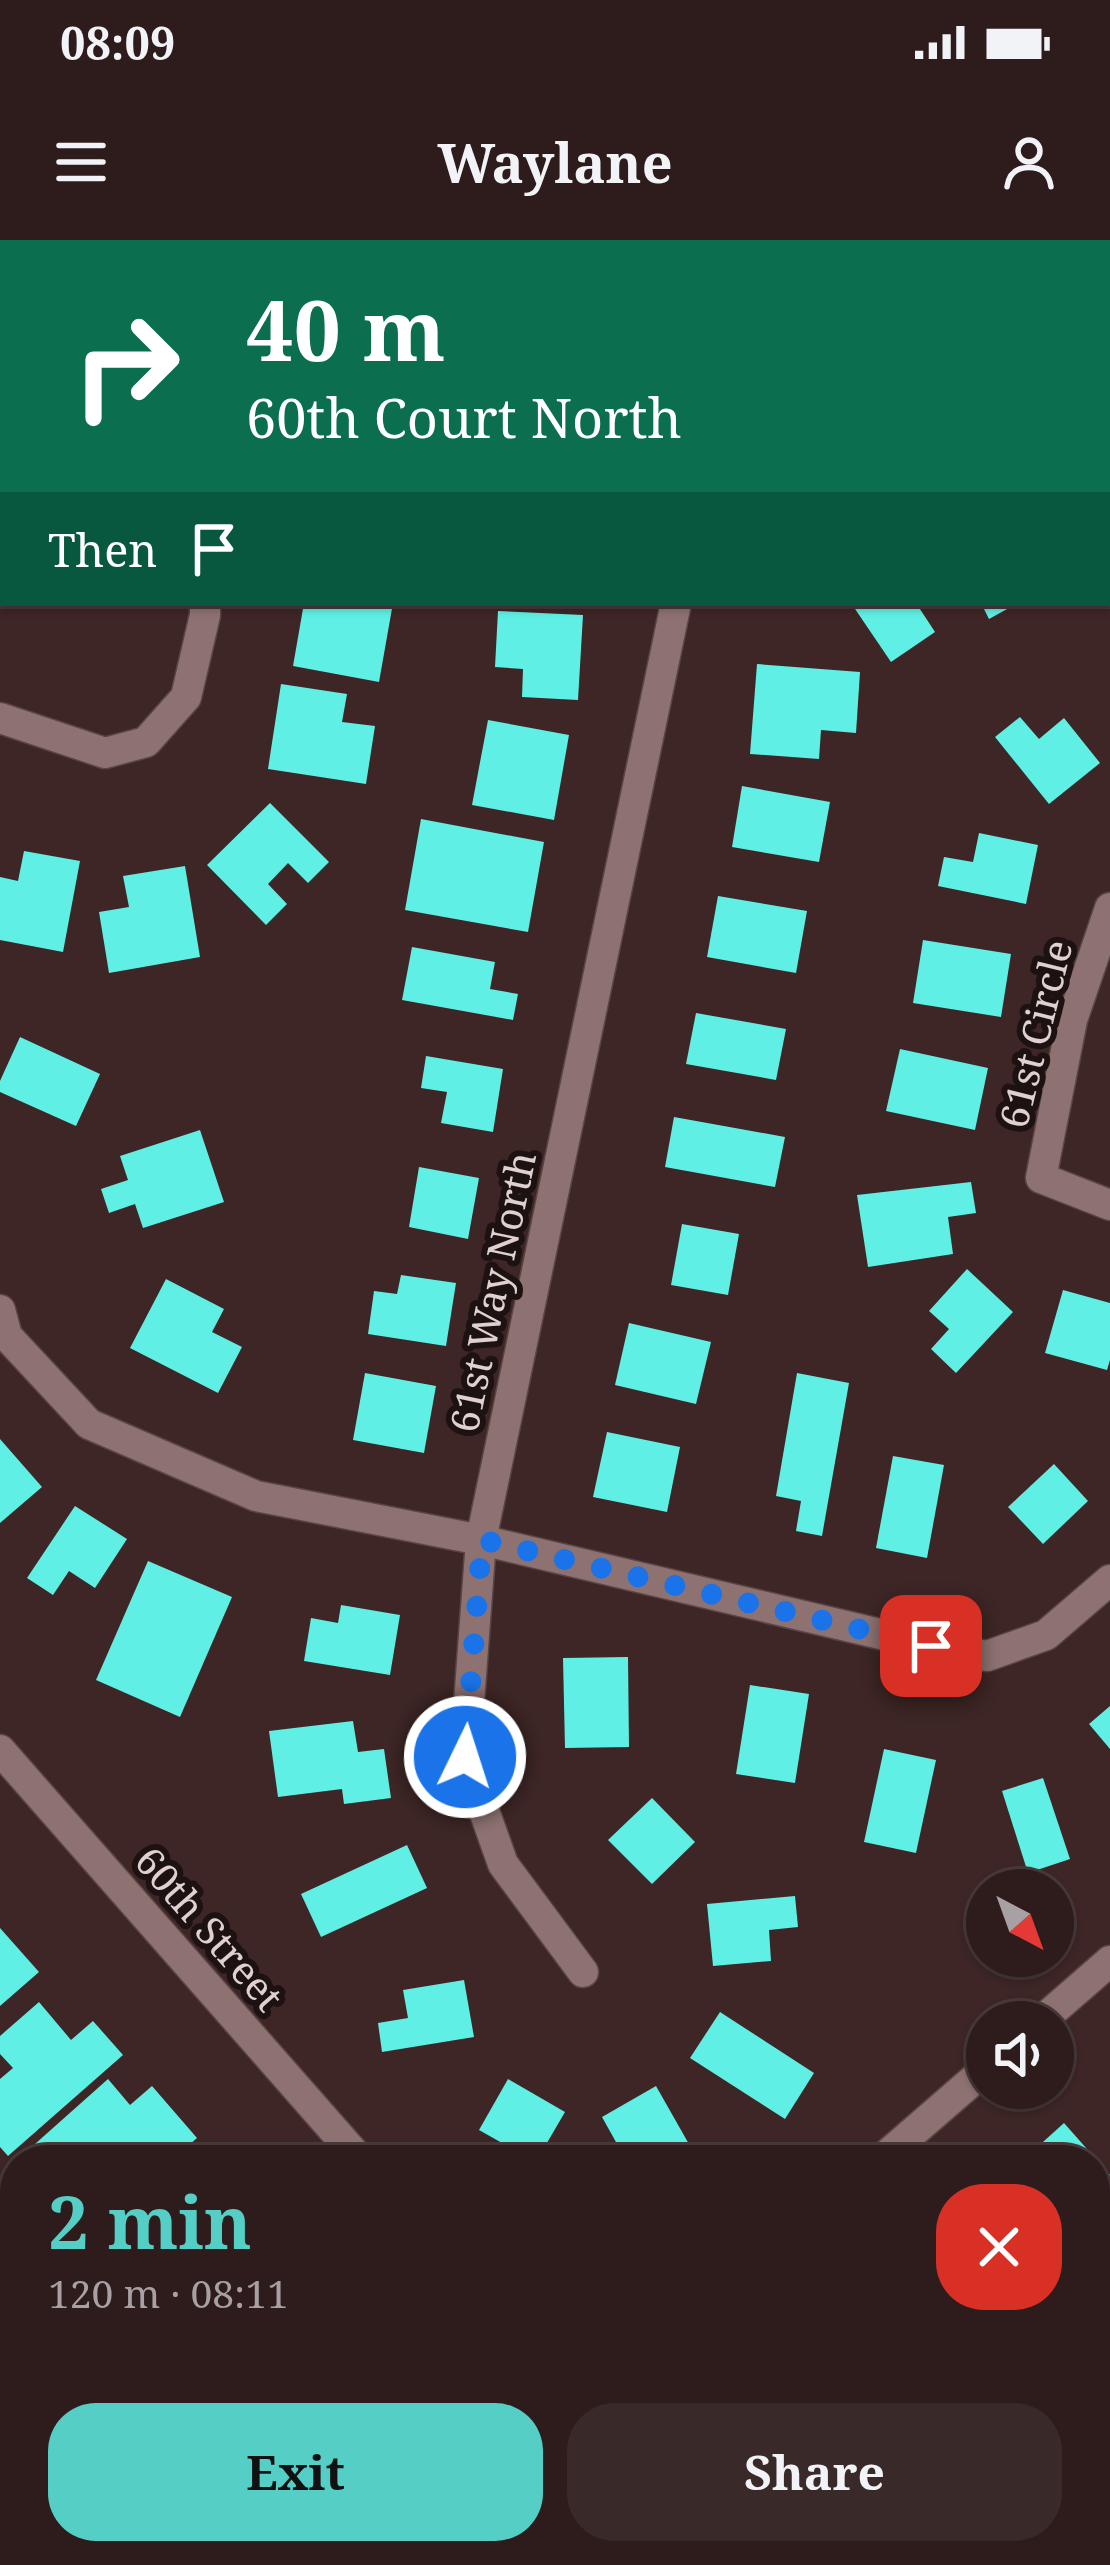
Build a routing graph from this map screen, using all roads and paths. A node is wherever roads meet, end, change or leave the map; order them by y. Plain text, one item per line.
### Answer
1 (205, 606) edge
2 (675, 606) edge
3 (0, 718) edge
4 (1110, 908) edge
5 (1110, 1204) edge
6 (0, 1310) edge
7 (482, 1540) junction
8 (1110, 1580) edge
9 (0, 1750) edge
10 (1110, 1961) edge
11 (583, 1972) dead end
12 (1064, 2001) edge
13 (966, 2086) edge
14 (347, 2145) edge
15 (897, 2145) edge

1 - 3 street
2 - 7 street, 61st Way North
4 - 5 street, 61st Circle
6 - 7 street
7 - 8 street
7 - 11 street, 61st Way North
9 - 14 street, 60th Street
10 - 12 street
13 - 15 street

